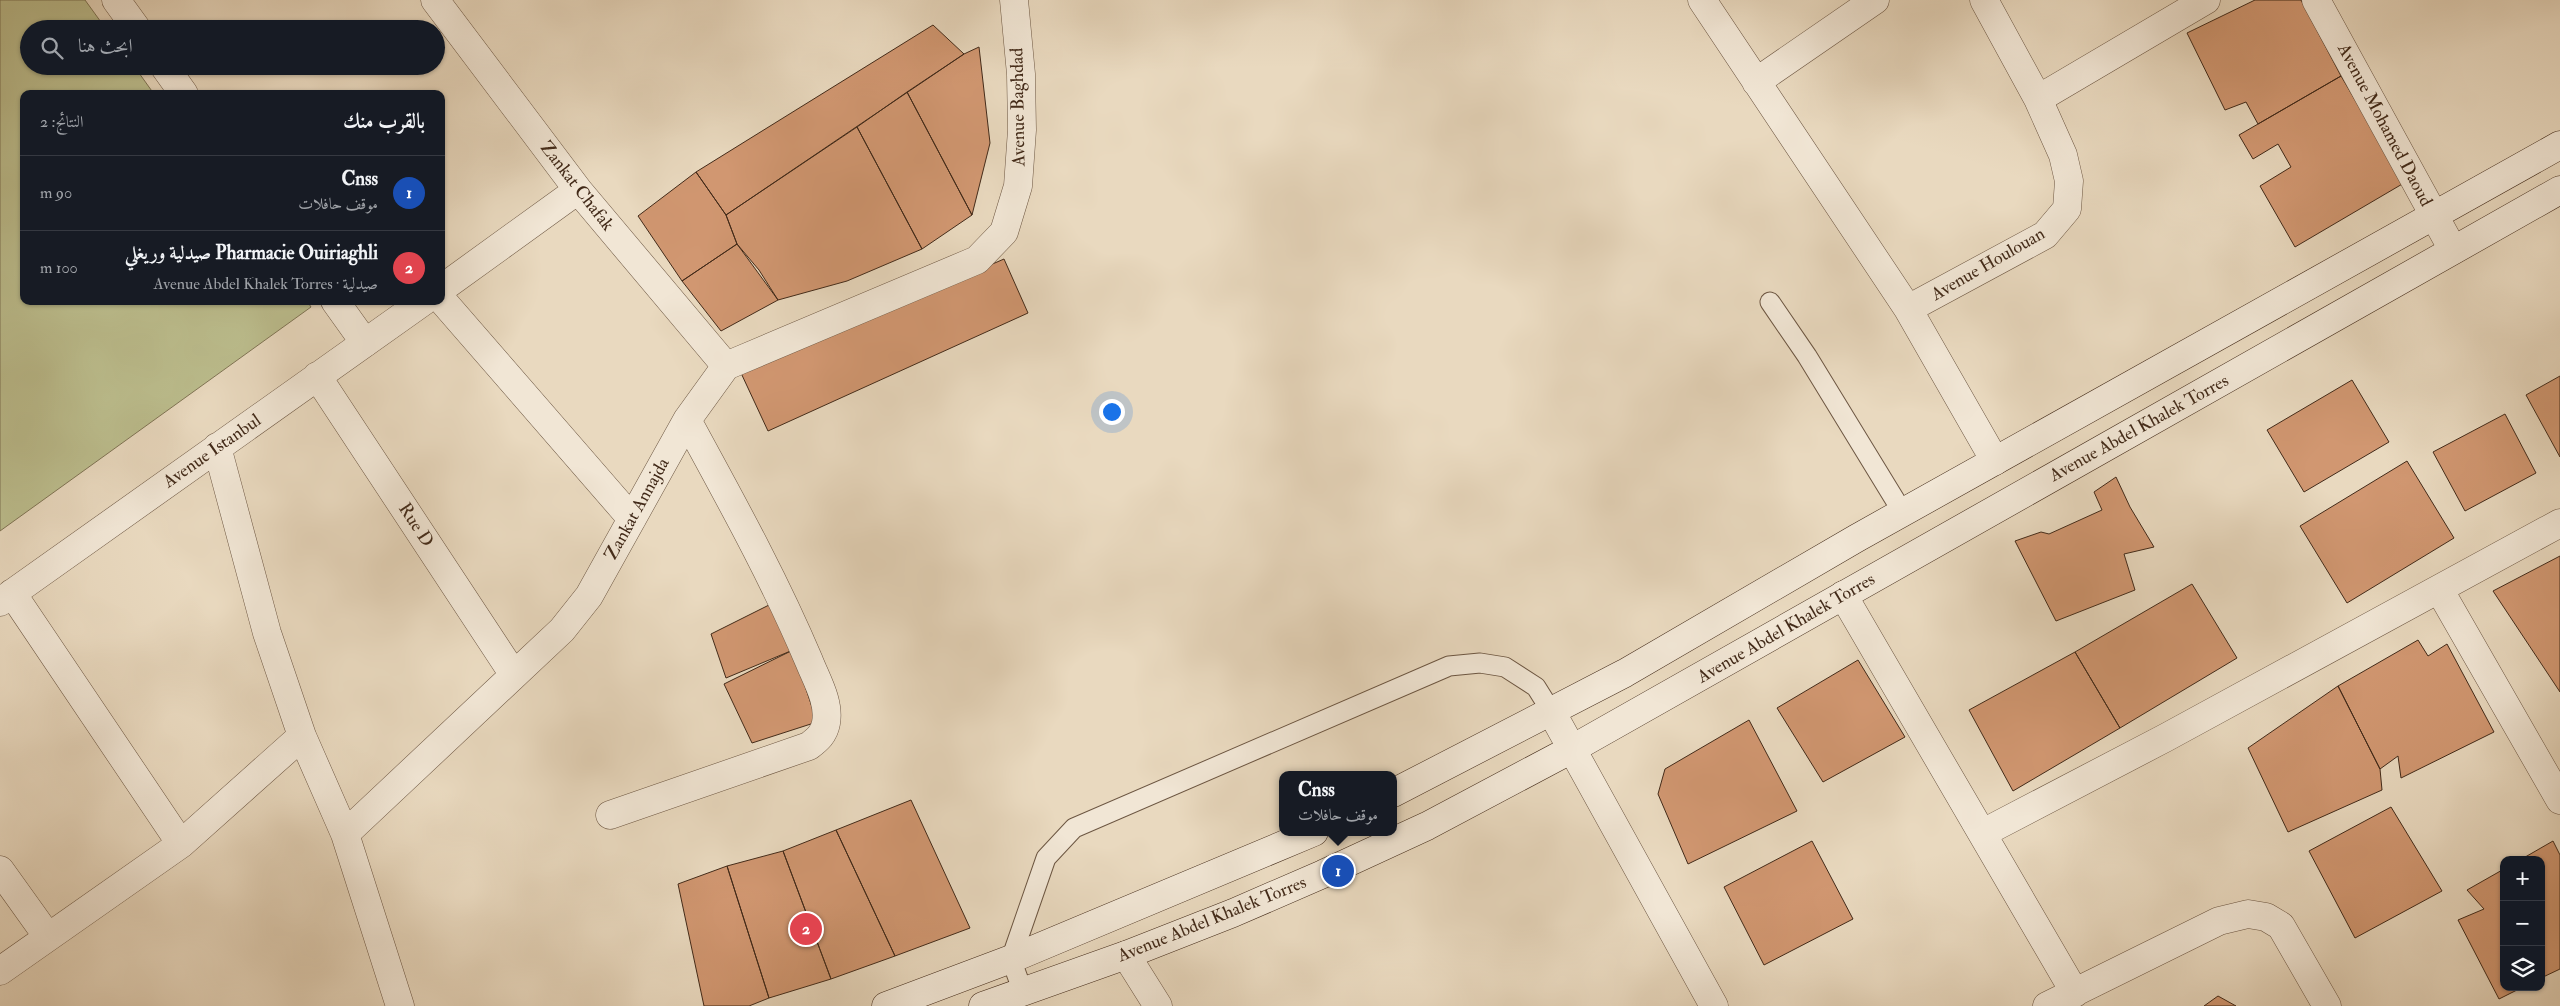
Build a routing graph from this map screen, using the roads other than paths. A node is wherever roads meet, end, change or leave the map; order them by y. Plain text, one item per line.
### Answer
1 (116, 0) edge
2 (435, 0) edge
3 (1014, 0) edge
4 (1702, 0) edge
5 (1875, 0) edge
6 (1984, 0) edge
7 (2206, 0) edge
8 (2316, 0) edge
9 (130, 20) edge
10 (170, 75) edge
11 (1756, 82) junction
12 (181, 90) edge
13 (2038, 99) junction
14 (2560, 145) edge
15 (578, 190) junction
16 (2560, 190) edge
17 (2434, 216) junction
18 (2454, 250) junction
19 (445, 286) edge
20 (1770, 302) dead end
21 (445, 304) edge
22 (338, 305) edge
23 (418, 305) edge
24 (1908, 309) junction
25 (365, 343) junction
26 (726, 366) junction
27 (317, 376) junction
28 (686, 420) junction
29 (217, 447) junction
30 (1995, 461) junction
31 (1903, 513) junction
32 (632, 519) junction
33 (2560, 523) edge
34 (2439, 589) junction
35 (1843, 595) junction
36 (6, 597) edge
37 (514, 675) junction
38 (1551, 712) junction
39 (302, 736) junction
40 (1572, 749) junction
41 (1397, 791) edge
42 (2560, 800) edge
43 (610, 815) dead end
44 (1983, 833) junction
45 (345, 834) junction
46 (1304, 836) edge
47 (181, 844) junction
48 (0, 870) edge
49 (48, 938) junction
50 (1126, 955) junction
51 (1011, 959) junction
52 (0, 971) edge
53 (1023, 992) junction
54 (2075, 993) junction
55 (400, 1006) edge
56 (886, 1006) edge
57 (983, 1006) edge
58 (1158, 1006) edge
59 (1714, 1006) edge
60 (2047, 1006) edge
61 (2327, 1006) edge

1 - 9 street
2 - 15 street, Zankat Chafak
3 - 26 street, Avenue Baghdad
4 - 11 street
5 - 11 street
6 - 13 street, Avenue Houlouan
7 - 13 street
8 - 17 street, Avenue Mohamed Daoud
10 - 12 street
11 - 24 street
13 - 24 street, Avenue Houlouan
14 - 17 street
15 - 19 street
15 - 26 street, Zankat Chafak
16 - 18 street, Avenue Abdel Khalek Torres
17 - 18 street, Avenue Mohamed Daoud
17 - 30 street
18 - 35 street, Avenue Abdel Khalek Torres
20 - 31 lane
21 - 32 street
22 - 25 street
23 - 25 street, Avenue Istanbul
24 - 30 street
25 - 27 street, Avenue Istanbul
26 - 28 street, Zankat Annajda
27 - 29 street, Avenue Istanbul
27 - 37 street, Rue D
28 - 32 street, Zankat Annajda
28 - 43 street
29 - 36 street, Avenue Istanbul
29 - 39 street
30 - 31 street
31 - 38 street
32 - 37 street, Zankat Annajda
33 - 34 street
34 - 42 street
34 - 44 street
35 - 40 street, Avenue Abdel Khalek Torres
35 - 44 street
36 - 47 street
37 - 45 street, Zankat Annajda
38 - 40 street
38 - 41 street
38 - 51 lane
39 - 45 street
39 - 47 street
40 - 50 street, Avenue Abdel Khalek Torres
40 - 59 street
44 - 54 street
45 - 55 street
46 - 51 street
47 - 49 street
48 - 49 street
49 - 52 street
50 - 53 street, Avenue Abdel Khalek Torres
50 - 58 street
51 - 53 lane
51 - 56 street
53 - 57 street, Avenue Abdel Khalek Torres
54 - 60 street
54 - 61 street

